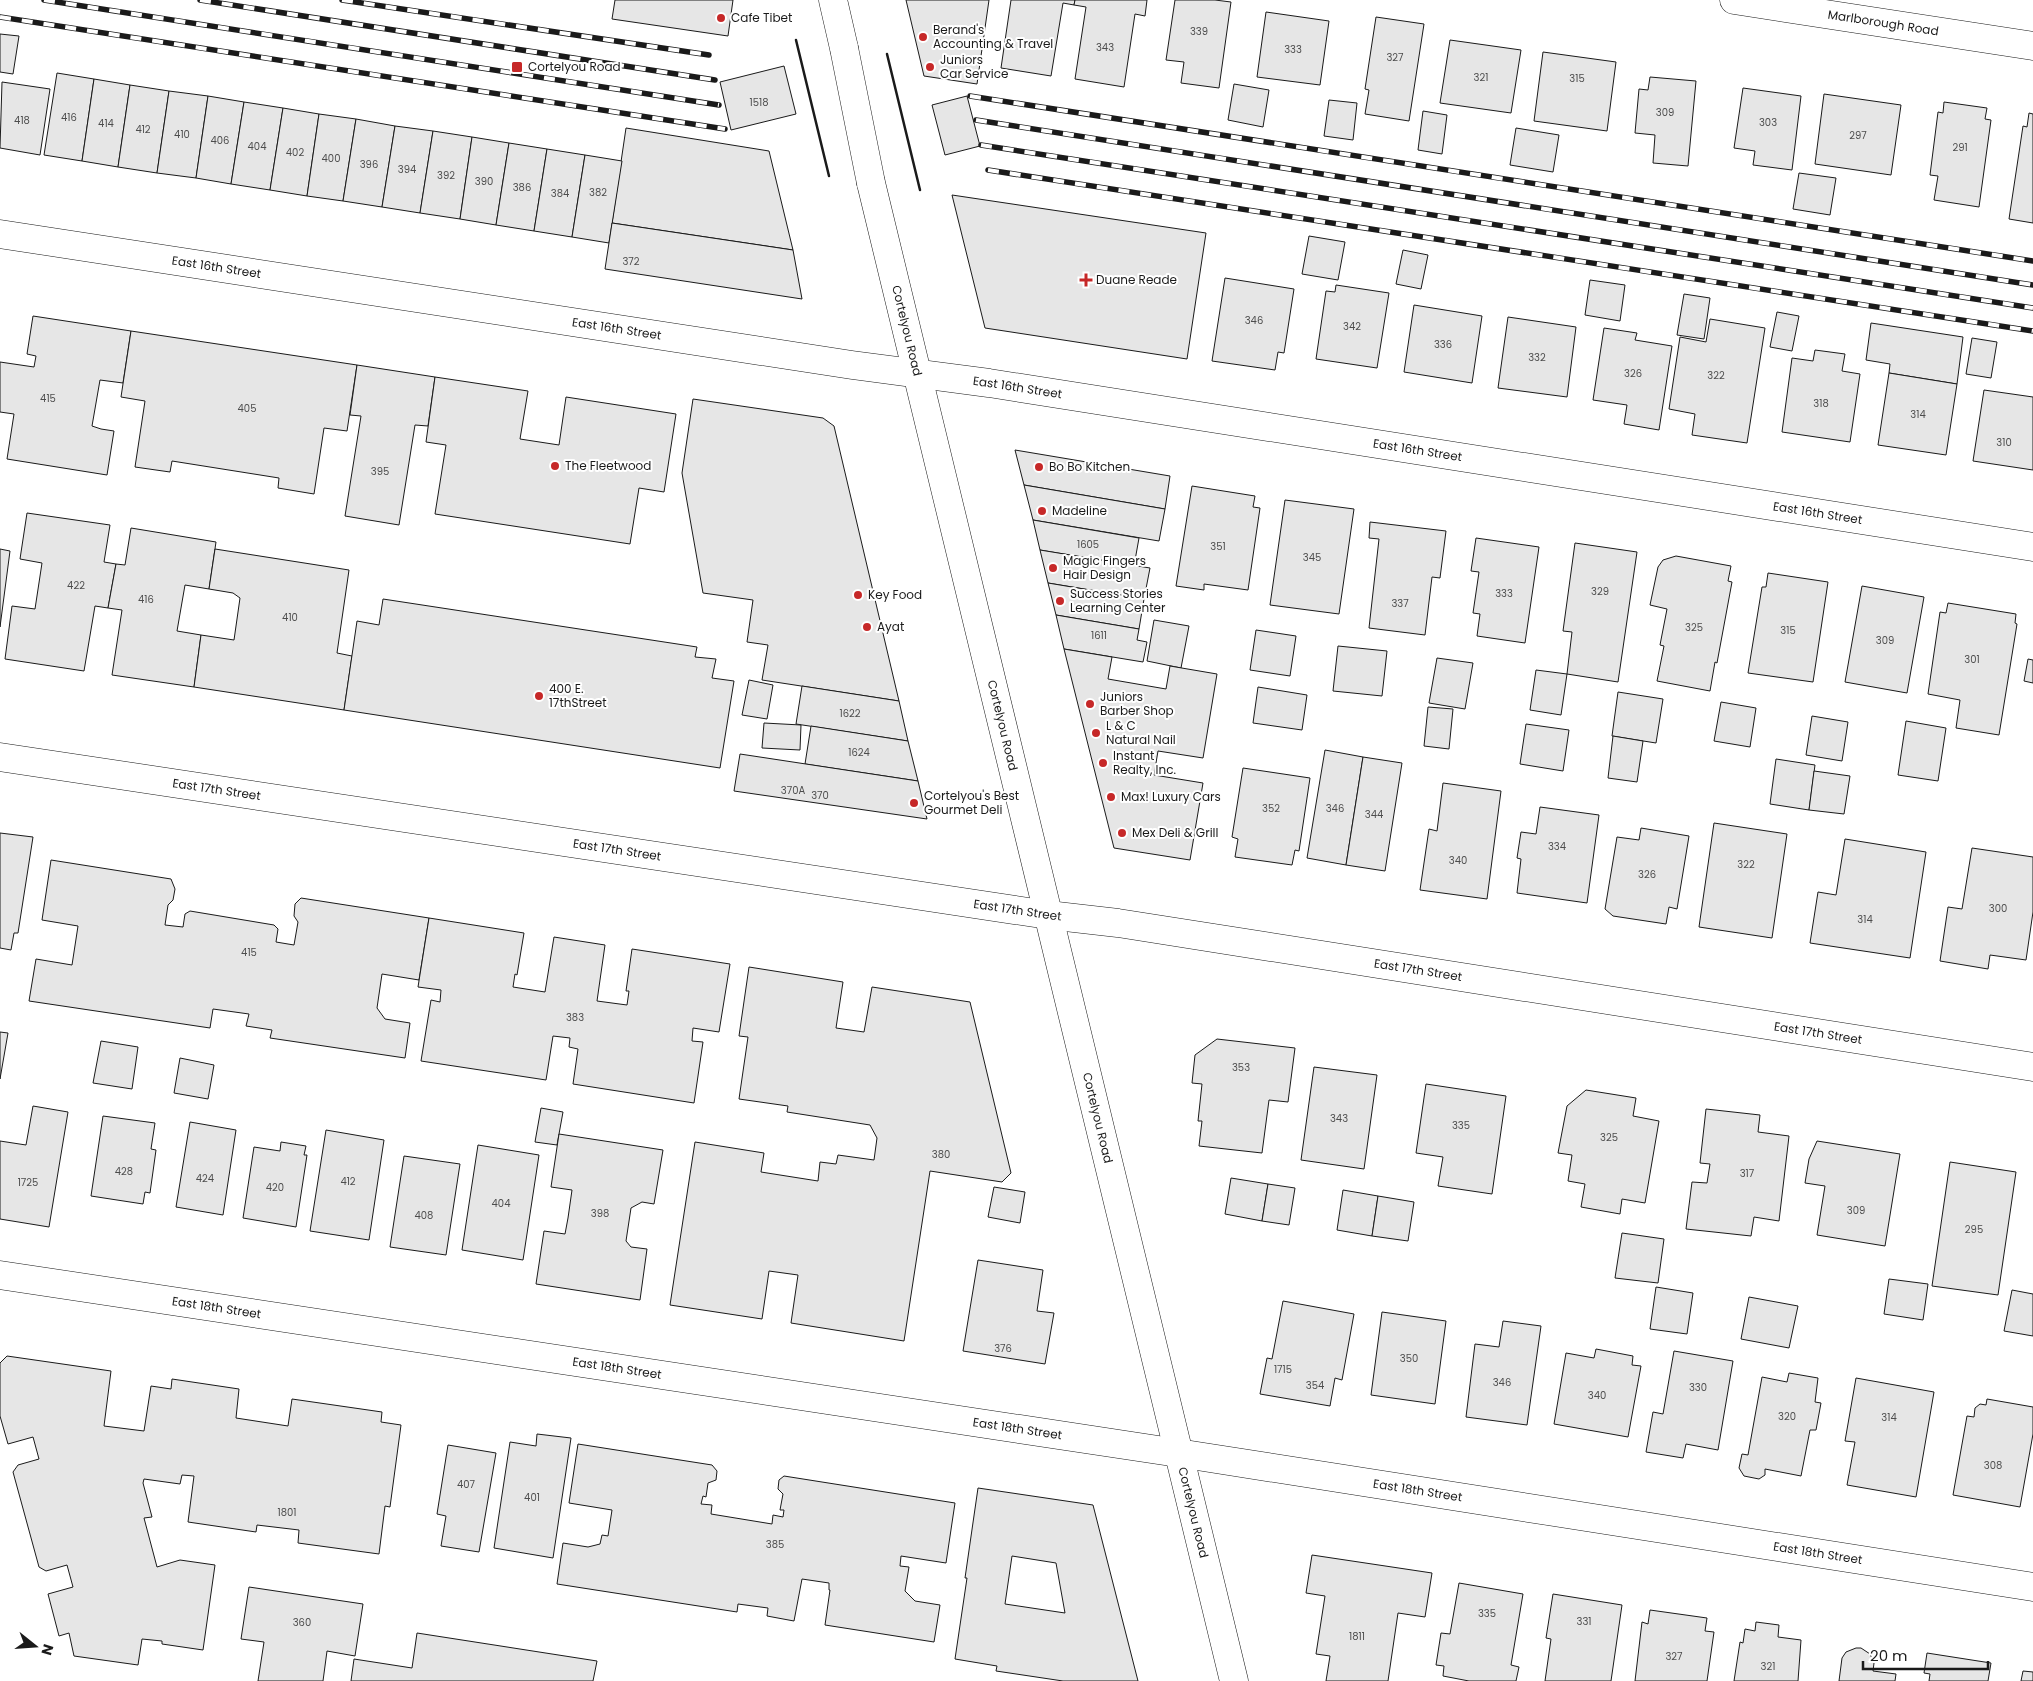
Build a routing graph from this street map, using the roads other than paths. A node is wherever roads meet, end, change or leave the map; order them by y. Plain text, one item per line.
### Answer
1 (833, 0) edge
2 (1734, 0) edge
3 (2033, 46) edge
4 (0, 234) edge
5 (918, 373) junction
6 (2033, 546) edge
7 (0, 757) edge
8 (1048, 915) junction
9 (2033, 1067) edge
10 (0, 1275) edge
11 (1178, 1453) junction
12 (2033, 1587) edge
13 (1234, 1681) edge

1 - 5 street, Cortelyou Road, bridge
2 - 3 street, Marlborough Road
4 - 5 street, East 16th Street
5 - 6 street, East 16th Street
5 - 8 street, Cortelyou Road
7 - 8 street, East 17th Street
8 - 9 street, East 17th Street
8 - 11 street, Cortelyou Road
10 - 11 street, East 18th Street
11 - 12 street, East 18th Street
11 - 13 street, Cortelyou Road

